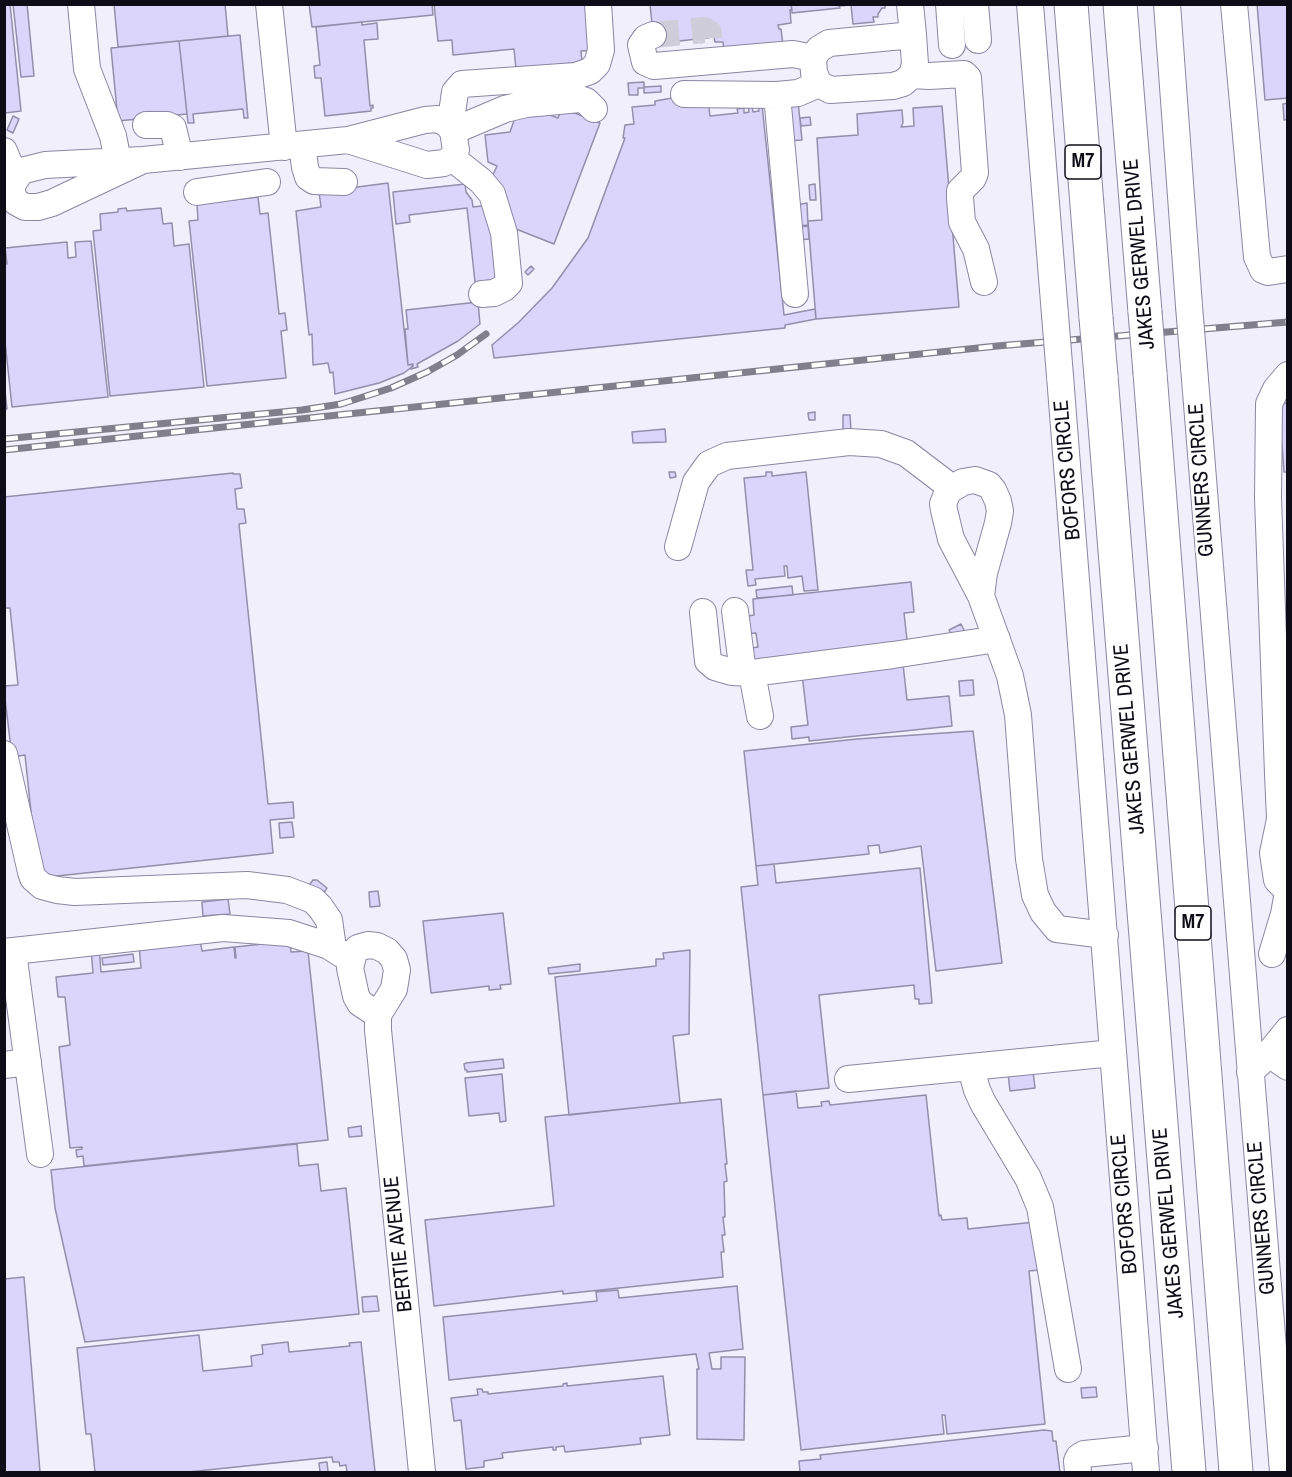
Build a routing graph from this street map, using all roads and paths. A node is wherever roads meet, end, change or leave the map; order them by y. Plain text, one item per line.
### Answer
1 (81, 4) edge
2 (268, 4) edge
3 (598, 4) edge
4 (910, 4) edge
5 (950, 4) edge
6 (975, 4) edge
7 (1030, 4) edge
8 (1071, 4) edge
9 (1120, 4) edge
10 (1167, 4) edge
11 (1234, 4) edge
12 (913, 35) junction
13 (653, 36) dead end
14 (978, 40) dead end
15 (952, 45) dead end
16 (813, 58) junction
17 (912, 75) junction
18 (819, 84) junction
19 (684, 94) dead end
20 (777, 95) junction
21 (594, 109) dead end
22 (146, 125) dead end
23 (450, 127) junction
24 (348, 140) junction
25 (283, 147) junction
26 (4, 151) edge
27 (180, 157) junction
28 (452, 158) junction
29 (131, 160) junction
30 (344, 182) dead end
31 (11, 188) edge
32 (197, 192) dead end
33 (1287, 269) edge
34 (984, 282) dead end
35 (482, 294) dead end
36 (795, 294) dead end
37 (1287, 375) edge
38 (952, 488) junction
39 (678, 547) dead end
40 (981, 596) junction
41 (735, 610) dead end
42 (703, 612) dead end
43 (997, 639) junction
44 (747, 673) junction
45 (760, 716) dead end
46 (4, 754) edge
47 (1283, 768) edge
48 (1284, 825) edge
49 (1287, 892) edge
50 (1105, 935) junction
51 (9, 952) edge
52 (342, 954) junction
53 (1241, 956) junction
54 (1280, 958) edge
55 (378, 1016) junction
56 (1287, 1030) edge
57 (1113, 1053) junction
58 (1278, 1060) edge
59 (16, 1063) edge
60 (971, 1068) junction
61 (1250, 1072) junction
62 (848, 1079) dead end
63 (40, 1154) dead end
64 (1068, 1369) dead end
65 (1282, 1388) edge
66 (1145, 1460) edge
67 (422, 1473) edge
68 (1078, 1473) edge
69 (1189, 1473) edge
70 (1236, 1473) edge
71 (1283, 1473) edge

1 - 29 street
2 - 25 street
3 - 23 street
4 - 12 street
5 - 15 street
6 - 14 street
7 - 50 street, BOFORS CIRCLE, bridge
8 - 69 highway, JAKES GERWEL DRIVE / M7, bridge
9 - 70 highway, JAKES GERWEL DRIVE / M7, bridge
10 - 53 street, GUNNERS CIRCLE, bridge
11 - 33 street
12 - 16 street
12 - 17 street
13 - 16 street
16 - 18 street
17 - 18 street
17 - 34 street
18 - 20 street
19 - 20 street
20 - 36 street
21 - 23 street
22 - 27 street
23 - 24 street
23 - 28 street
24 - 25 street
24 - 28 street
25 - 27 street
25 - 30 street
25 - 32 street
26 - 31 street
27 - 29 street
28 - 35 street
29 - 31 street
29 - 31 street
37 - 47 street
38 - 39 street
38 - 40 street
38 - 40 street
40 - 43 street
41 - 44 street
42 - 44 street
43 - 44 street
43 - 50 street
44 - 45 street
46 - 52 street
47 - 48 street
48 - 49 street
49 - 54 street
50 - 57 street, BOFORS CIRCLE
51 - 52 street
51 - 59 street
52 - 55 street
52 - 55 street
53 - 54 street
53 - 61 street, GUNNERS CIRCLE
55 - 67 street, BERTIE AVENUE
56 - 58 street
57 - 60 street
57 - 66 street, BOFORS CIRCLE
58 - 61 street
59 - 63 street
60 - 62 street
60 - 64 street
61 - 65 street, GUNNERS CIRCLE
65 - 71 street, GUNNERS CIRCLE
66 - 68 street

